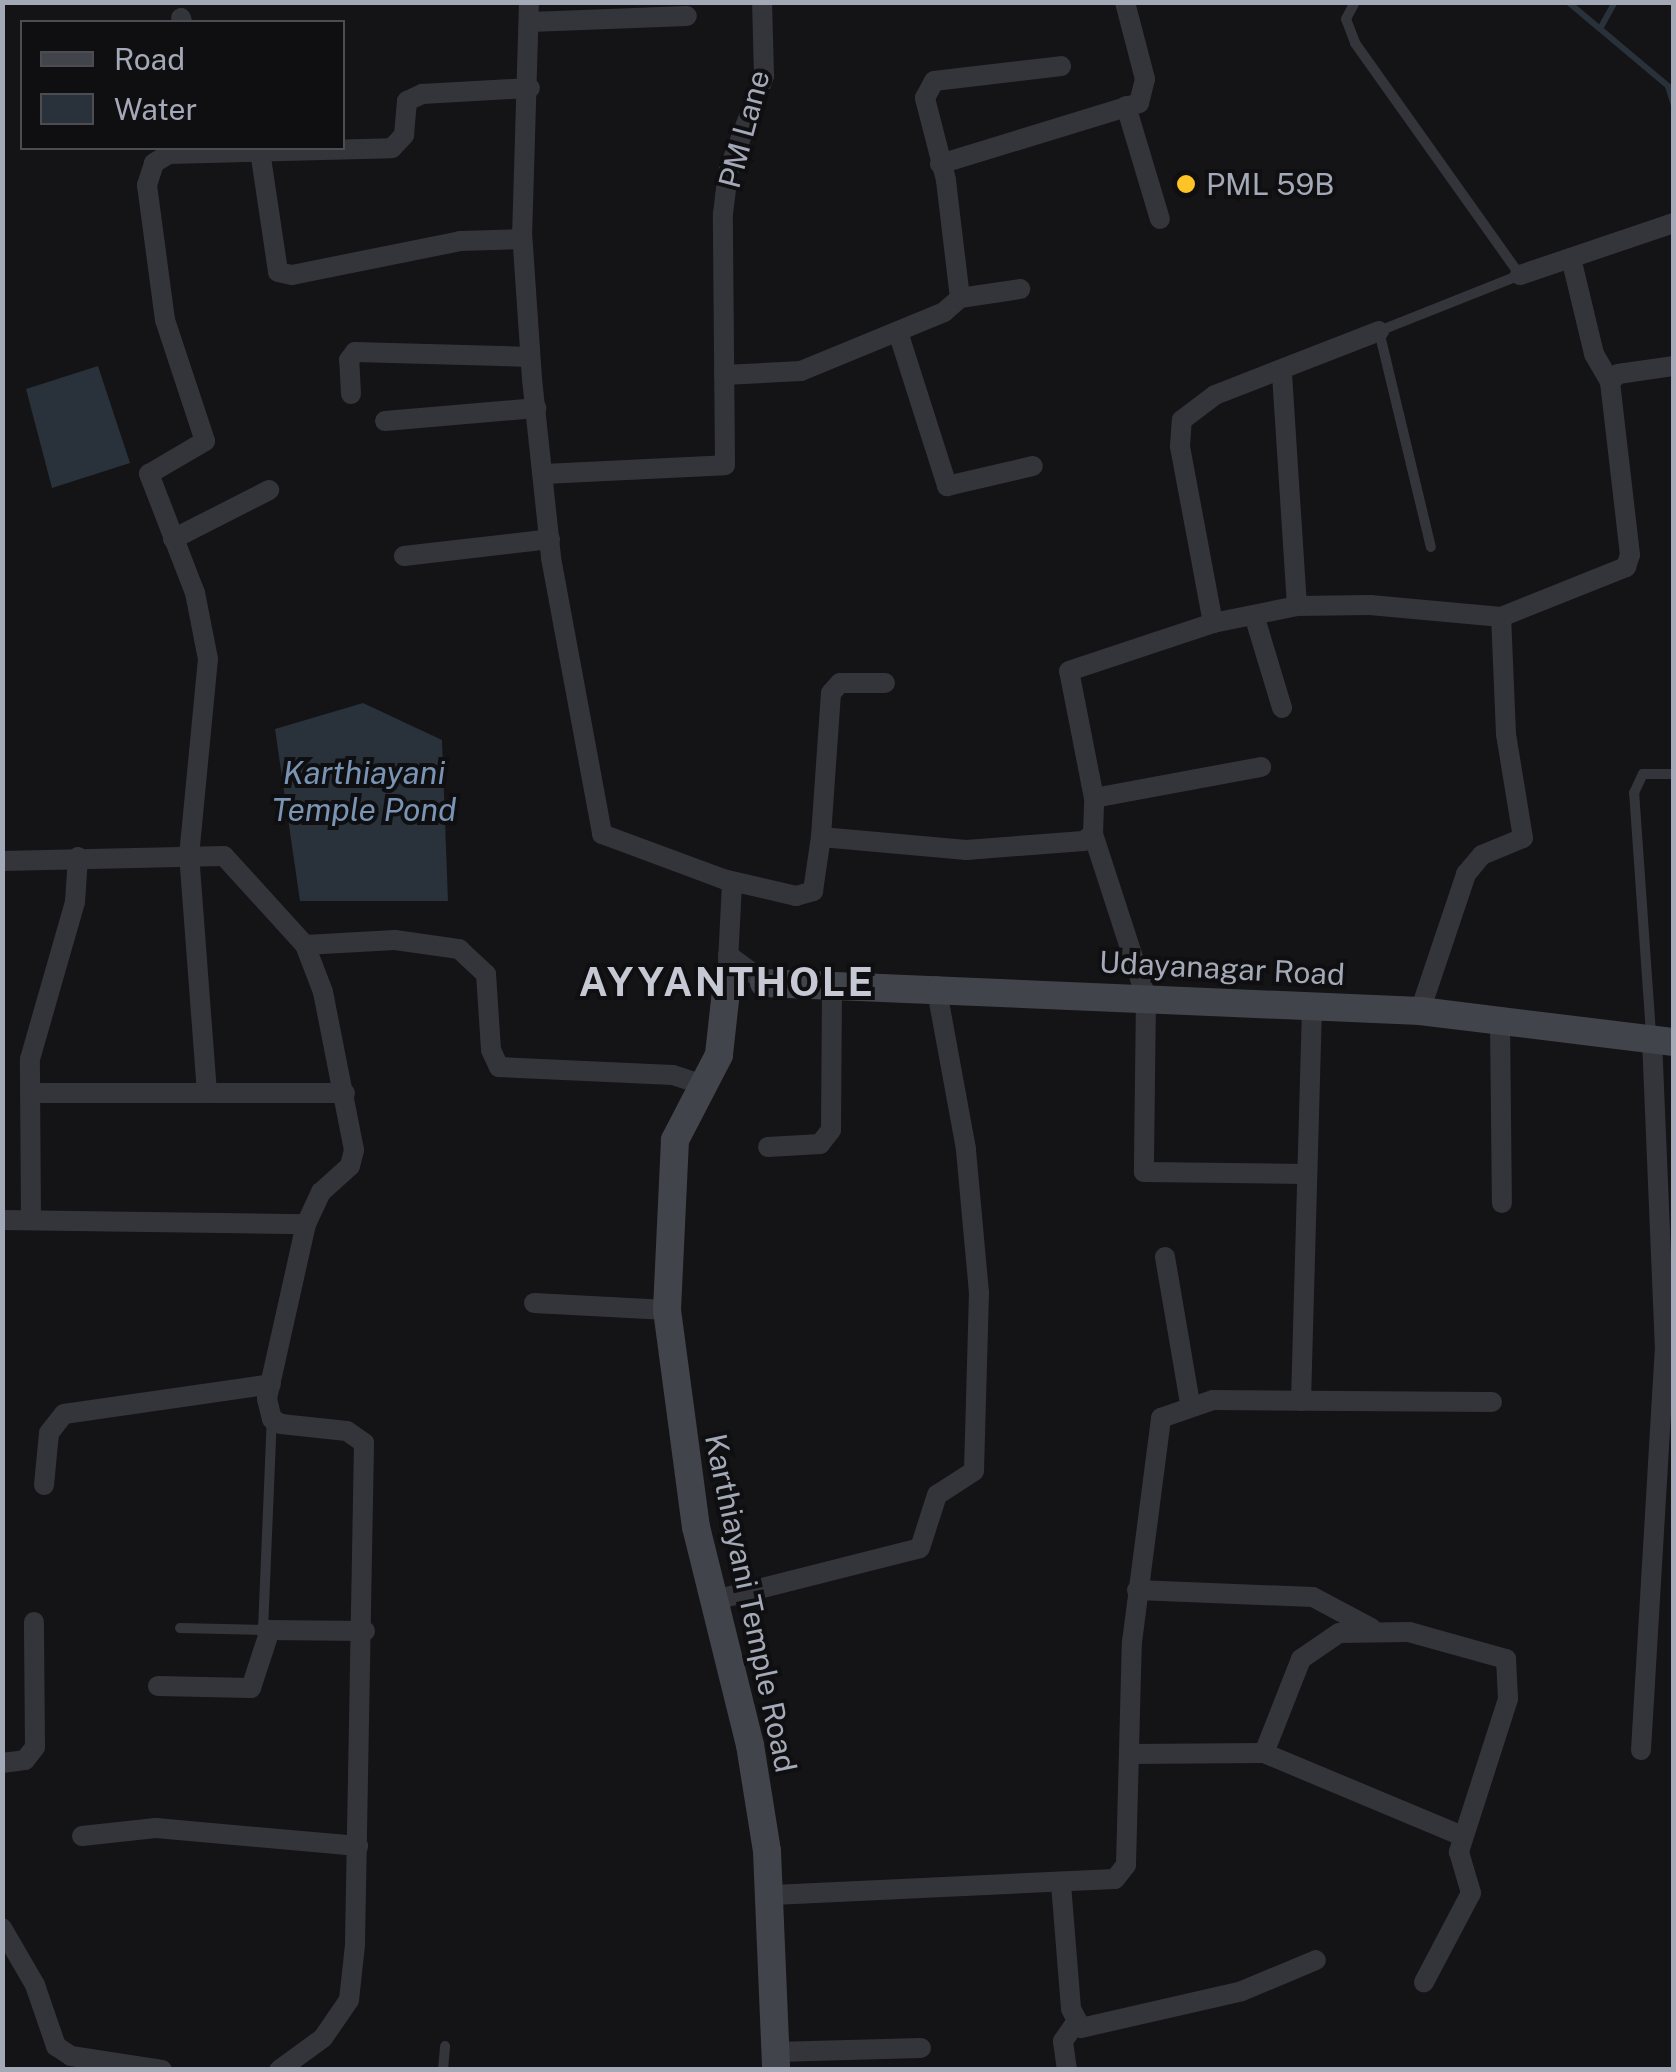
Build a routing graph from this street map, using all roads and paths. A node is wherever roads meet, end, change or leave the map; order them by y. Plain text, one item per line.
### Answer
1 (762, 2) edge
2 (1125, 2) edge
3 (1355, 2) edge
4 (530, 12) edge
5 (686, 16) dead end
6 (1062, 66) dead end
7 (530, 88) junction
8 (1126, 106) junction
9 (345, 149) edge
10 (190, 150) edge
11 (304, 150) edge
12 (260, 151) junction
13 (940, 164) junction
14 (1160, 220) dead end
15 (1674, 223) edge
16 (522, 239) junction
17 (1571, 258) junction
18 (1520, 276) junction
19 (1020, 289) dead end
20 (960, 298) junction
21 (1378, 330) junction
22 (898, 332) junction
23 (530, 358) junction
24 (1674, 366) edge
25 (1282, 374) junction
26 (724, 376) junction
27 (1610, 382) junction
28 (351, 394) dead end
29 (536, 408) junction
30 (385, 421) dead end
31 (1034, 466) dead end
32 (544, 474) junction
33 (269, 490) dead end
34 (173, 539) junction
35 (550, 539) junction
36 (1430, 547) dead end
37 (404, 556) dead end
38 (1297, 606) junction
39 (1254, 614) junction
40 (1501, 618) junction
41 (1212, 622) junction
42 (885, 683) dead end
43 (1282, 708) dead end
44 (1261, 767) dead end
45 (1674, 774) edge
46 (1094, 798) junction
47 (1093, 834) junction
48 (821, 837) junction
49 (189, 856) junction
50 (78, 857) junction
51 (2, 861) edge
52 (732, 882) junction
53 (305, 945) junction
54 (727, 969) junction
55 (765, 983) junction
56 (832, 984) junction
57 (936, 986) junction
58 (1146, 997) junction
59 (1312, 1006) junction
60 (1420, 1011) junction
61 (724, 1016) junction
62 (1500, 1021) junction
63 (1663, 1041) edge
64 (702, 1085) junction
65 (30, 1093) junction
66 (207, 1093) junction
67 (345, 1094) junction
68 (768, 1147) dead end
69 (1306, 1174) junction
70 (1502, 1203) dead end
71 (2, 1220) edge
72 (31, 1220) junction
73 (306, 1224) junction
74 (1165, 1257) dead end
75 (534, 1303) dead end
76 (667, 1310) junction
77 (270, 1384) junction
78 (1301, 1400) junction
79 (1492, 1402) dead end
80 (1190, 1404) junction
81 (272, 1418) junction
82 (44, 1485) dead end
83 (1137, 1590) junction
84 (715, 1600) junction
85 (34, 1622) dead end
86 (180, 1628) dead end
87 (1371, 1628) junction
88 (267, 1630) junction
89 (365, 1631) junction
90 (158, 1686) dead end
91 (1641, 1750) dead end
92 (1264, 1753) junction
93 (1129, 1754) junction
94 (2, 1763) edge
95 (82, 1836) dead end
96 (1462, 1836) junction
97 (358, 1846) junction
98 (1061, 1884) junction
99 (773, 1895) junction
100 (2, 1928) edge
101 (1316, 1960) dead end
102 (1424, 1982) dead end
103 (1074, 2024) junction
104 (56, 2046) junction
105 (445, 2046) dead end
106 (920, 2048) dead end
107 (776, 2061) edge
108 (58, 2070) edge
109 (162, 2070) edge
110 (280, 2070) edge
111 (443, 2070) edge
112 (1067, 2070) edge

1 - 26 street, PM Lane
2 - 8 street
3 - 18 lane
4 - 5 street
4 - 7 street
6 - 13 street
7 - 9 street
7 - 16 street
8 - 13 street
8 - 14 street
10 - 12 street
10 - 34 street
11 - 12 street
12 - 16 street
13 - 20 street
15 - 17 street
16 - 23 street
17 - 18 street
17 - 27 street
18 - 21 lane
19 - 20 street
20 - 22 street
21 - 25 street
21 - 36 lane
22 - 26 street
22 - 31 street
23 - 28 street
23 - 29 street
24 - 27 street
25 - 38 street
25 - 41 street
26 - 32 street, PM Lane
27 - 40 street
29 - 30 street
29 - 32 street
32 - 35 street
33 - 34 street
34 - 49 street
35 - 37 street
35 - 52 street
38 - 39 street
38 - 40 street
39 - 41 street
39 - 43 street
40 - 60 street
41 - 46 street
42 - 48 street
44 - 46 street
45 - 63 lane
46 - 47 street
47 - 48 street
47 - 58 street
48 - 52 street
49 - 50 street
49 - 53 street
49 - 66 street
50 - 51 street
50 - 65 street
52 - 54 street
53 - 64 street
53 - 67 street
54 - 55 street
54 - 61 main road, Karthiayani Temple Road
55 - 56 main road, Udayanagar Road
55 - 61 main road
56 - 57 main road, Udayanagar Road
56 - 68 street
57 - 58 main road, Udayanagar Road
57 - 84 street
58 - 59 main road, Udayanagar Road
58 - 69 street
59 - 60 main road, Udayanagar Road
59 - 69 street
60 - 62 main road, Udayanagar Road
61 - 64 main road, Karthiayani Temple Road
62 - 63 main road, Udayanagar Road
62 - 70 street
63 - 91 street
64 - 76 main road, Karthiayani Temple Road
65 - 66 street
65 - 72 street
66 - 67 street
67 - 73 street
69 - 78 street
71 - 72 street
72 - 73 street
73 - 77 street
74 - 80 street
75 - 76 street
76 - 84 main road, Karthiayani Temple Road
77 - 81 street
77 - 82 street
78 - 79 street
78 - 80 street
80 - 83 street
81 - 88 lane
81 - 89 street
83 - 87 street
83 - 93 street
84 - 99 main road, Karthiayani Temple Road
85 - 94 street
86 - 88 lane
87 - 92 street
87 - 96 street
88 - 89 street
88 - 90 street
89 - 97 street
92 - 93 street
92 - 96 street
93 - 98 street
95 - 97 street
96 - 102 street
97 - 110 street
98 - 99 street
98 - 103 street
99 - 107 main road, Karthiayani Temple Road
100 - 104 street
101 - 103 street
103 - 112 street
104 - 108 street
104 - 109 street
105 - 111 lane
106 - 107 street

